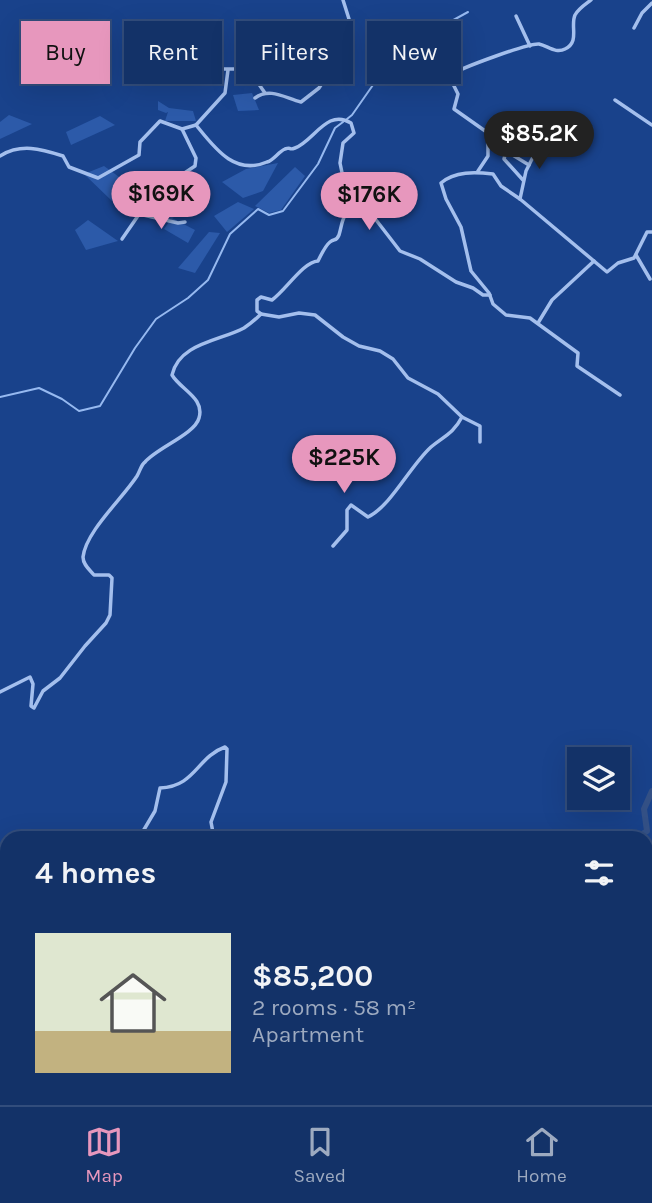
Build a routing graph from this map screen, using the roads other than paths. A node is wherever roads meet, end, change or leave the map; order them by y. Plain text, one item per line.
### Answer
1 (343, 0) edge
2 (591, 0) edge
3 (652, 3) edge
4 (516, 16) dead end
5 (634, 28) dead end
6 (530, 46) junction
7 (222, 69) dead end
8 (228, 70) junction
9 (265, 93) junction
10 (255, 98) dead end
11 (615, 100) dead end
12 (196, 125) junction
13 (652, 125) edge
14 (182, 129) junction
15 (542, 147) dead end
16 (0, 156) edge
17 (529, 165) junction
18 (478, 172) junction
19 (523, 180) junction
20 (520, 198) junction
21 (350, 211) junction
22 (139, 214) junction
23 (185, 222) dead end
24 (652, 232) edge
25 (122, 239) dead end
26 (636, 256) junction
27 (594, 261) junction
28 (650, 279) edge
29 (489, 295) junction
30 (261, 314) junction
31 (538, 323) junction
32 (620, 395) dead end
33 (462, 417) junction
34 (480, 442) dead end
35 (333, 546) dead end
36 (0, 692) edge
37 (143, 831) edge
38 (213, 831) edge

1 - 9 street
2 - 6 street
3 - 5 street
4 - 6 street
6 - 18 street
7 - 8 street
8 - 9 street
8 - 12 street
9 - 10 street
11 - 13 street
12 - 14 street
12 - 21 street
14 - 16 street
14 - 22 street
15 - 17 street
17 - 19 street
17 - 19 street
18 - 20 street
18 - 29 street
19 - 20 street
20 - 27 street
21 - 29 street
21 - 30 street
22 - 23 street
22 - 25 street
24 - 26 street
26 - 27 street
26 - 28 street
27 - 31 street
29 - 31 street
30 - 33 street
30 - 36 street
31 - 32 street
33 - 34 street
33 - 35 street
37 - 38 street

